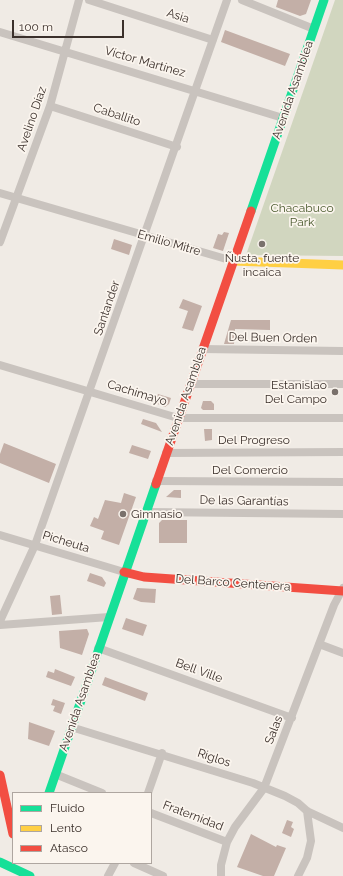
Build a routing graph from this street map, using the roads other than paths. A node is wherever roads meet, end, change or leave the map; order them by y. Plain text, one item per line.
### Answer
1 (79, 0) edge
2 (89, 0) edge
3 (227, 0) edge
4 (242, 0) edge
5 (324, 0) edge
6 (314, 28) junction
7 (0, 32) edge
8 (213, 40) junction
9 (66, 51) junction
10 (195, 90) junction
11 (50, 106) junction
12 (283, 118) junction
13 (177, 147) junction
14 (0, 193) edge
15 (17, 198) junction
16 (145, 236) junction
17 (0, 242) edge
18 (233, 261) junction
19 (343, 265) edge
20 (202, 349) junction
21 (343, 351) edge
22 (0, 365) edge
23 (190, 384) junction
24 (343, 384) edge
25 (90, 391) junction
26 (178, 418) junction
27 (343, 418) edge
28 (343, 452) edge
29 (166, 453) junction
30 (156, 481) junction
31 (343, 482) edge
32 (145, 512) junction
33 (343, 514) edge
34 (0, 535) edge
35 (35, 545) junction
36 (124, 572) junction
37 (342, 590) edge
38 (109, 617) junction
39 (0, 622) edge
40 (0, 625) edge
41 (319, 644) junction
42 (98, 648) junction
43 (343, 653) edge
44 (292, 718) junction
45 (71, 727) junction
46 (162, 753) junction
47 (55, 774) junction
48 (0, 775) edge
49 (264, 788) junction
50 (49, 792) edge
51 (100, 792) edge
52 (148, 792) edge
53 (307, 812) junction
54 (10, 813) edge
55 (152, 813) edge
56 (12, 827) edge
57 (343, 828) edge
58 (227, 842) junction
59 (0, 862) edge
60 (114, 864) edge
61 (136, 864) edge
62 (24, 870) edge
63 (108, 876) edge
64 (163, 876) edge
65 (221, 876) edge
66 (298, 876) edge

1 - 9 street, Avelino Díaz
2 - 8 street, Asia
3 - 8 street, Santander
4 - 6 street
5 - 6 main road, Avenida Asamblea
6 - 12 main road, Avenida Asamblea
7 - 9 street, Víctor Martínez
8 - 10 street, Santander
9 - 10 street, Víctor Martínez
9 - 11 street, Avelino Díaz
10 - 12 street, Víctor Martínez
10 - 13 street, Santander
11 - 13 street, Caballito
11 - 15 street, Avelino Díaz
12 - 18 main road, Avenida Asamblea
13 - 16 street, Santander
14 - 15 street, Emilio Mitre
15 - 16 street, Emilio Mitre
15 - 17 street, Avelino Díaz
16 - 18 street, Emilio Mitre
16 - 25 street, Santander
18 - 19 main road, Emilio Mitre
18 - 20 main road, Avenida Asamblea
20 - 21 street, Del Buen Orden
20 - 23 main road, Avenida Asamblea
22 - 25 street, Cachimayo
23 - 24 street
23 - 26 main road, Avenida Asamblea
25 - 26 street, Cachimayo
25 - 35 street, Santander
26 - 27 street, Cachimayo
26 - 29 main road, Avenida Asamblea
28 - 29 street, Del Progreso
29 - 30 main road, Avenida Asamblea
30 - 31 street, Del Comercio
30 - 32 main road, Avenida Asamblea
32 - 33 street, De las Garantías
32 - 36 main road, Avenida Asamblea
34 - 35 street, Picheuta
35 - 36 street, Picheuta
35 - 39 street, Santander
36 - 37 main road, Del Barco Centenera
36 - 38 main road, Avenida Asamblea
37 - 41 street, Salas
38 - 40 street
38 - 42 main road, Avenida Asamblea
41 - 43 street
41 - 44 street, Salas
42 - 44 street, Bell Ville
42 - 45 main road, Avenida Asamblea
44 - 49 street, Salas
45 - 46 street, Riglos
45 - 47 main road, Avenida Asamblea
46 - 49 street, Riglos
46 - 52 street
47 - 50 main road, Avenida Asamblea
47 - 51 street
48 - 54 main road
49 - 53 street, Riglos
49 - 58 street, Salas
53 - 57 street, Riglos
53 - 66 street
54 - 56 main road
55 - 58 street, Fraternidad
58 - 65 street, Salas
59 - 62 main road
60 - 63 street
61 - 64 street

